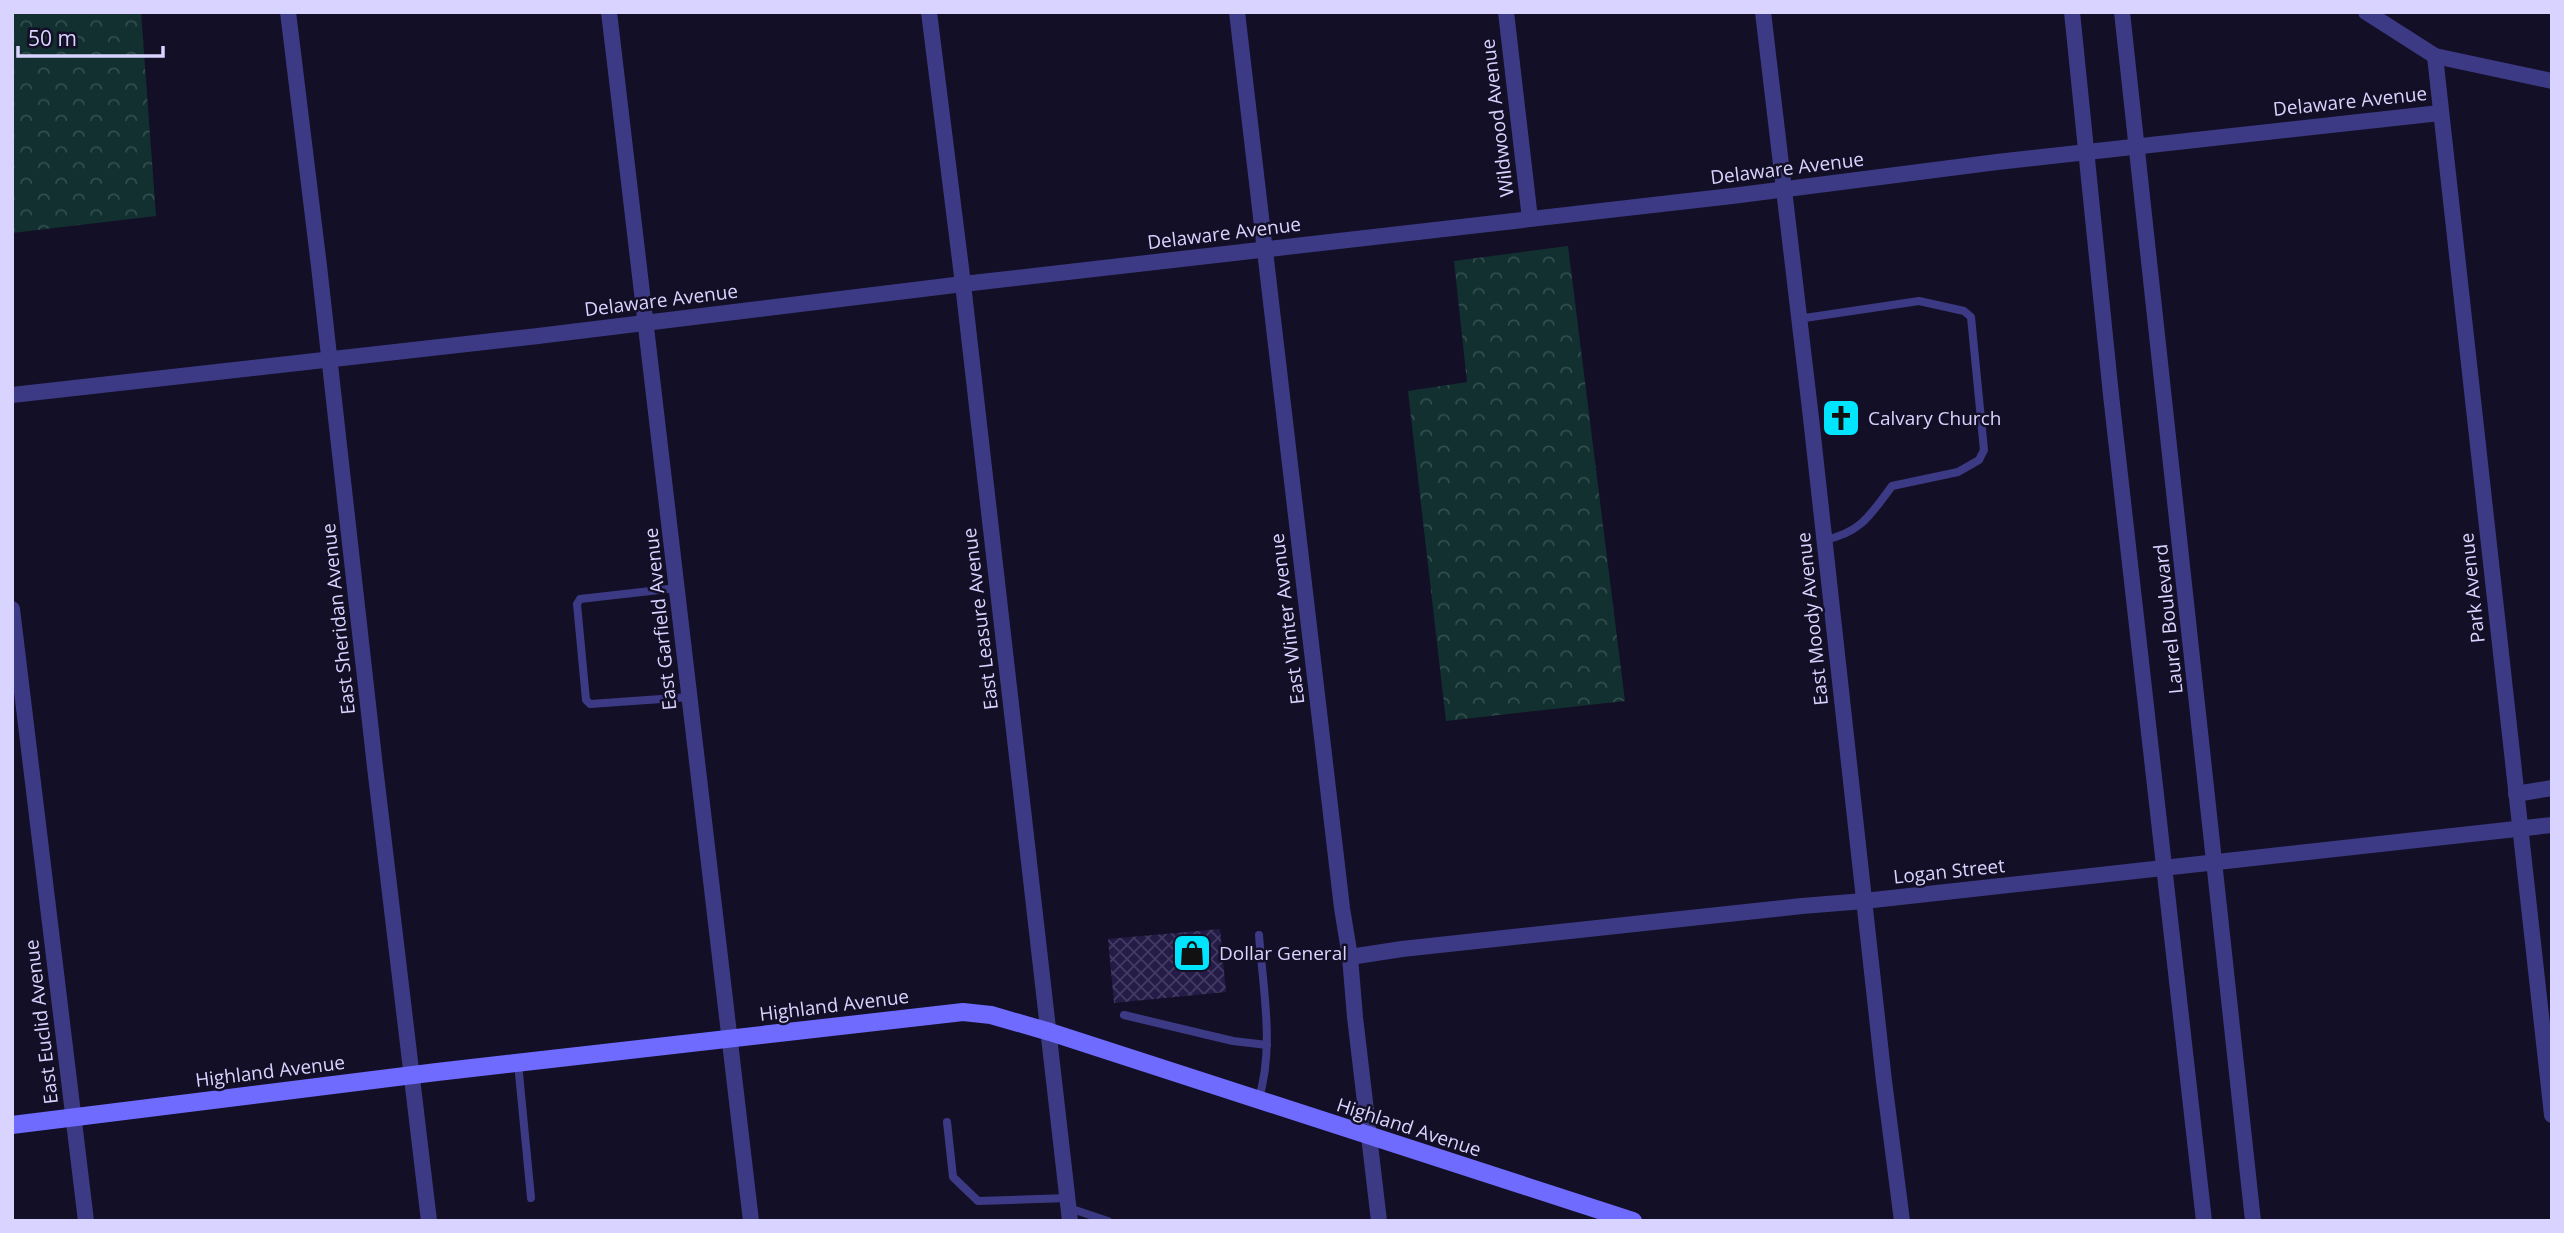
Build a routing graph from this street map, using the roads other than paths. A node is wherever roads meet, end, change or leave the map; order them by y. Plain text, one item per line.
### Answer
1 (288, 12) edge
2 (609, 12) edge
3 (929, 12) edge
4 (1237, 12) edge
5 (1506, 12) edge
6 (1763, 12) edge
7 (2072, 12) edge
8 (2122, 12) edge
9 (2366, 12) edge
10 (2435, 56) junction
11 (2552, 81) edge
12 (2440, 113) junction
13 (2136, 147) junction
14 (2087, 152) junction
15 (1783, 189) junction
16 (1530, 219) junction
17 (1266, 249) junction
18 (963, 284) junction
19 (1798, 318) junction
20 (644, 322) junction
21 (330, 359) junction
22 (12, 395) edge
23 (1824, 540) junction
24 (677, 588) junction
25 (12, 609) edge
26 (690, 697) junction
27 (2552, 788) edge
28 (2516, 794) junction
29 (2552, 825) edge
30 (2519, 829) junction
31 (2216, 862) junction
32 (2165, 868) junction
33 (1864, 901) junction
34 (1259, 935) dead end
35 (1350, 957) junction
36 (1124, 1015) dead end
37 (1050, 1032) junction
38 (730, 1038) junction
39 (1267, 1045) junction
40 (518, 1063) junction
41 (413, 1075) junction
42 (1258, 1101) junction
43 (2552, 1115) edge
44 (74, 1117) junction
45 (947, 1122) dead end
46 (12, 1125) edge
47 (1369, 1137) junction
48 (531, 1198) dead end
49 (1069, 1209) edge
50 (86, 1221) edge
51 (429, 1221) edge
52 (751, 1221) edge
53 (1108, 1221) edge
54 (1379, 1221) edge
55 (1633, 1221) edge
56 (1902, 1221) edge
57 (2204, 1221) edge
58 (2253, 1221) edge

1 - 21 street, East Sheridan Avenue
2 - 20 street, East Garfield Avenue
3 - 18 street, East Leasure Avenue
4 - 17 street, East Winter Avenue
5 - 16 street, Wildwood Avenue
6 - 15 street, East Moody Avenue
7 - 14 street, Laurel Boulevard
8 - 13 street, Laurel Boulevard
9 - 10 street
10 - 11 street
10 - 12 street, Park Avenue
12 - 13 street, Delaware Avenue
12 - 28 street, Park Avenue
13 - 14 street, Delaware Avenue
13 - 31 street, Laurel Boulevard
14 - 15 street, Delaware Avenue
14 - 32 street, Laurel Boulevard
15 - 16 street, Delaware Avenue
15 - 19 street, East Moody Avenue
16 - 17 street, Delaware Avenue
17 - 18 street, Delaware Avenue
17 - 35 street, East Winter Avenue
18 - 20 street, Delaware Avenue
18 - 37 street, East Leasure Avenue
19 - 23 street, East Moody Avenue
19 - 23 lane
20 - 21 street, Delaware Avenue
20 - 24 street, East Garfield Avenue
21 - 22 street, Delaware Avenue
21 - 41 street, East Sheridan Avenue
23 - 33 street, East Moody Avenue
24 - 26 street, East Garfield Avenue
24 - 26 lane
25 - 44 street, East Euclid Avenue
26 - 38 street, East Garfield Avenue
27 - 28 street
28 - 30 street, Park Avenue
29 - 30 street, Logan Street
30 - 31 street, Logan Street
30 - 43 street, Park Avenue
31 - 32 street, Logan Street
31 - 58 street, Laurel Boulevard
32 - 33 street, Logan Street
32 - 57 street, Laurel Boulevard
33 - 35 street, Logan Street
33 - 56 street, East Moody Avenue
34 - 39 lane
35 - 47 street, East Winter Avenue
36 - 39 lane
37 - 38 main road, Highland Avenue
37 - 42 main road, Highland Avenue
37 - 49 street, East Leasure Avenue
38 - 40 main road, Highland Avenue
38 - 52 street, East Garfield Avenue
39 - 42 lane
40 - 41 main road, Highland Avenue
40 - 48 lane
41 - 44 main road, Highland Avenue
41 - 51 street, East Sheridan Avenue
42 - 47 main road, Highland Avenue
44 - 46 main road, Highland Avenue
44 - 50 street, East Euclid Avenue
45 - 49 lane
47 - 54 street, East Winter Avenue
47 - 55 main road, Highland Avenue
49 - 53 lane

